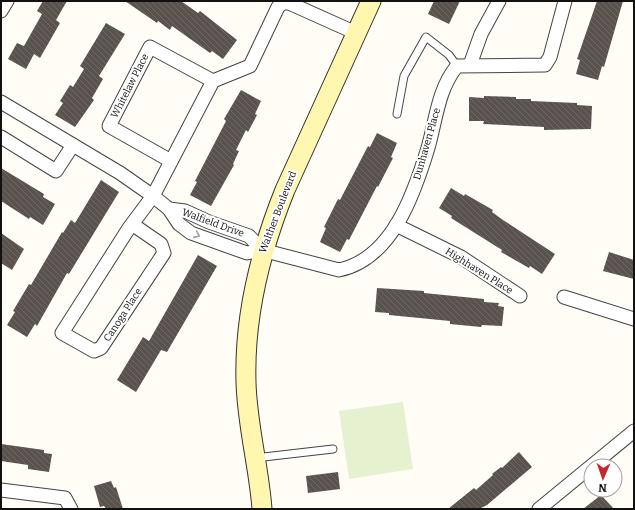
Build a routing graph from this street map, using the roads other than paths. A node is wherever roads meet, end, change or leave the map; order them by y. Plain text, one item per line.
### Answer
1 (7, 1) edge
2 (371, 1) edge
3 (499, 1) edge
4 (565, 1) edge
5 (1, 11) edge
6 (356, 33) junction
7 (464, 66) junction
8 (213, 81) junction
9 (1, 102) edge
10 (396, 114) dead end
11 (1, 137) edge
12 (73, 145) junction
13 (172, 161) junction
14 (153, 196) junction
15 (169, 209) junction
16 (132, 224) junction
17 (396, 225) junction
18 (262, 250) junction
19 (520, 296) dead end
20 (564, 297) dead end
21 (634, 318) edge
22 (634, 430) edge
23 (333, 449) dead end
24 (254, 458) junction
25 (1, 490) edge
26 (70, 509) edge
27 (262, 509) edge
28 (539, 509) edge

1 - 5 street
2 - 6 main road, Walther Boulevard
3 - 7 street, Dunhaven Place
4 - 7 street
6 - 8 street
6 - 18 main road, Walther Boulevard
7 - 10 lane
7 - 17 street, Dunhaven Place
8 - 13 street
8 - 13 street, Whitelaw Place
9 - 12 street, Walfield Drive
11 - 12 street
12 - 14 street, Walfield Drive
13 - 14 street
14 - 15 street, Walfield Drive
14 - 16 street, Canoga Place
15 - 18 street, Walfield Drive
15 -> 18 street, Walfield Drive
16 - 16 street, Canoga Place
17 - 18 street, Dunhaven Place
17 - 19 street, Highhaven Place
18 - 24 main road, Walther Boulevard
20 - 21 street
22 - 28 street
23 - 24 lane
24 - 27 main road, Walther Boulevard
25 - 26 street

